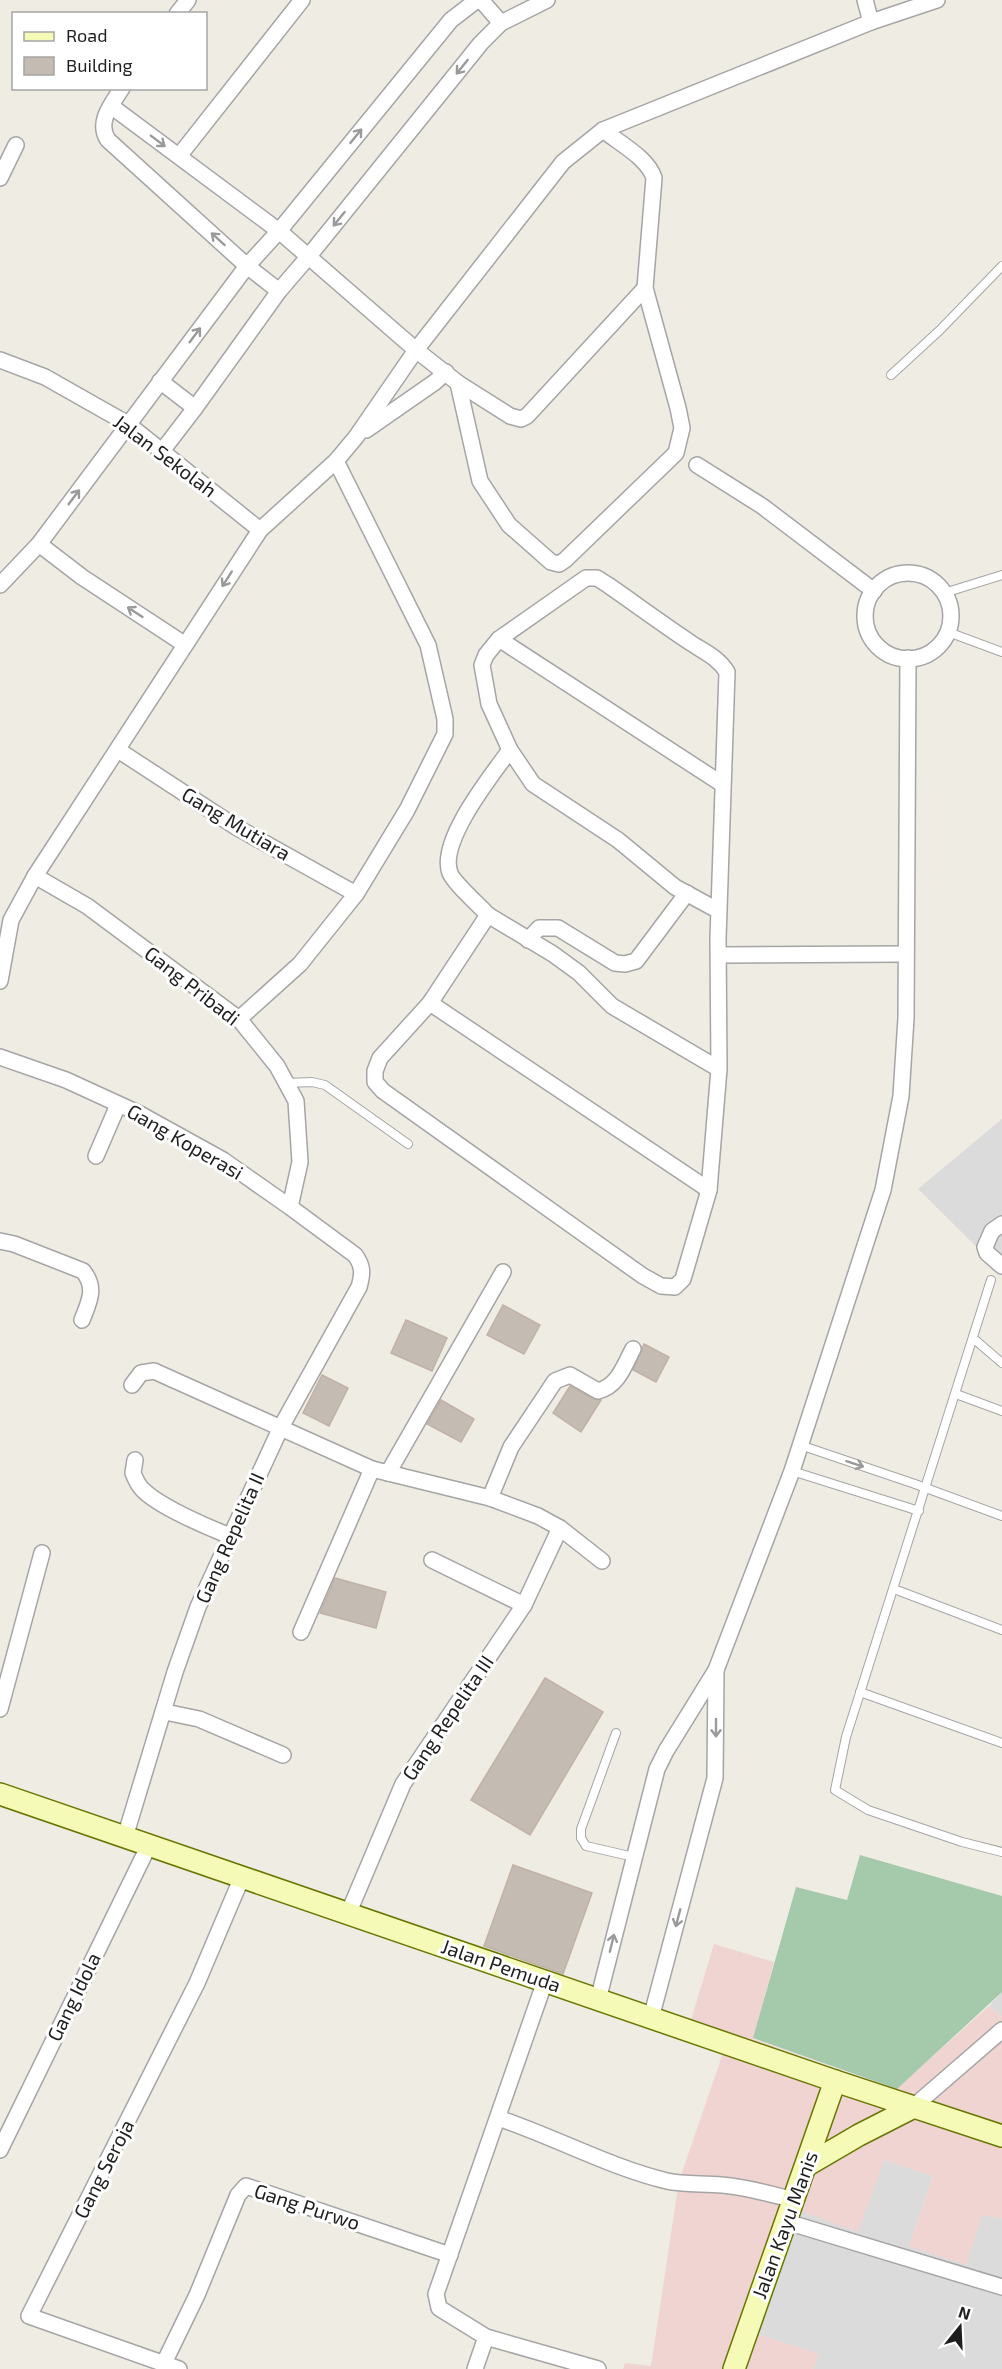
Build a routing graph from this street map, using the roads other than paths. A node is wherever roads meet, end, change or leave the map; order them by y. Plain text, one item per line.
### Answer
1 (188, 0) edge
2 (302, 0) edge
3 (479, 0) edge
4 (547, 0) edge
5 (865, 0) edge
6 (937, 0) edge
7 (179, 12) edge
8 (872, 22) junction
9 (501, 23) junction
10 (121, 90) edge
11 (111, 106) junction
12 (603, 130) junction
13 (16, 145) dead end
14 (179, 156) junction
15 (0, 178) edge
16 (279, 231) junction
17 (309, 256) junction
18 (247, 266) junction
19 (1002, 266) edge
20 (645, 288) junction
21 (279, 291) junction
22 (416, 350) junction
23 (0, 360) edge
24 (446, 372) junction
25 (891, 375) dead end
26 (160, 381) junction
27 (458, 383) junction
28 (195, 408) junction
29 (128, 424) junction
30 (356, 437) junction
31 (162, 451) junction
32 (336, 461) junction
33 (697, 465) dead end
34 (260, 530) junction
35 (39, 544) junction
36 (1002, 575) edge
37 (0, 585) edge
38 (874, 591) junction
39 (944, 593) junction
40 (948, 632) junction
41 (499, 639) junction
42 (184, 644) junction
43 (1002, 652) edge
44 (908, 658) junction
45 (118, 750) junction
46 (510, 750) junction
47 (722, 784) junction
48 (35, 876) junction
49 (687, 893) junction
50 (357, 894) junction
51 (719, 911) junction
52 (488, 915) junction
53 (6, 917) edge
54 (528, 940) junction
55 (905, 954) junction
56 (718, 955) junction
57 (0, 981) edge
58 (430, 1003) junction
59 (239, 1019) junction
60 (0, 1057) edge
61 (719, 1069) junction
62 (286, 1083) junction
63 (118, 1105) junction
64 (408, 1144) dead end
65 (96, 1156) dead end
66 (709, 1190) junction
67 (290, 1207) junction
68 (1002, 1224) edge
69 (0, 1241) edge
70 (355, 1255) joint
71 (1002, 1266) edge
72 (503, 1272) dead end
73 (992, 1281) dead end
74 (82, 1320) dead end
75 (973, 1338) junction
76 (633, 1349) dead end
77 (1002, 1363) edge
78 (132, 1385) dead end
79 (956, 1394) junction
80 (1002, 1411) edge
81 (281, 1427) junction
82 (800, 1445) junction
83 (135, 1460) dead end
84 (372, 1469) junction
85 (792, 1471) junction
86 (388, 1473) junction
87 (927, 1488) junction
88 (490, 1498) junction
89 (919, 1511) junction
90 (1002, 1516) edge
91 (560, 1528) junction
92 (230, 1536) junction
93 (42, 1553) dead end
94 (432, 1560) dead end
95 (602, 1561) dead end
96 (894, 1589) junction
97 (524, 1605) junction
98 (1002, 1630) edge
99 (301, 1632) dead end
100 (716, 1670) junction
101 (860, 1692) junction
102 (0, 1709) edge
103 (165, 1712) junction
104 (616, 1733) dead end
105 (1002, 1743) edge
106 (283, 1755) dead end
107 (0, 1794) edge
108 (125, 1837) junction
109 (149, 1845) junction
110 (1002, 1852) edge
111 (634, 1857) junction
112 (242, 1877) junction
113 (348, 1914) junction
114 (544, 1981) junction
115 (598, 2000) junction
116 (651, 2018) junction
117 (1002, 2030) edge
118 (835, 2081) junction
119 (912, 2108) junction
120 (498, 2118) junction
121 (1002, 2136) edge
122 (0, 2150) edge
123 (806, 2166) junction
124 (794, 2200) junction
125 (787, 2222) junction
126 (450, 2255) junction
127 (1002, 2287) edge
128 (486, 2337) junction
129 (164, 2363) junction
130 (179, 2369) edge
131 (475, 2369) edge
132 (598, 2369) edge
133 (734, 2369) edge

1 - 7 street
2 - 14 street
3 - 9 street
16 -> 3 street
4 - 9 street
5 - 8 street
6 - 8 street
8 - 12 street
9 -> 17 street
10 - 11 street
11 -> 14 street
18 -> 11 street
12 - 20 street
12 - 22 street
13 - 15 street
14 - 16 street
16 - 17 street
16 - 18 street
17 - 21 street
17 - 22 street
18 - 21 street
26 -> 18 street
19 - 25 lane
20 - 27 street
20 - 27 street
21 - 28 street
22 - 24 street
22 - 30 street
23 - 29 street, Jalan Sekolah
24 - 27 street
24 - 30 street
26 - 28 street
26 - 29 street
28 - 31 street
29 - 31 street, Jalan Sekolah
35 -> 29 street
30 - 32 street
31 - 34 street, Jalan Sekolah
32 - 34 street
32 - 50 street
33 - 38 street
34 -> 42 street
35 - 37 street
42 -> 35 street
36 - 39 lane
38 - 39 street
38 - 44 street
39 - 40 street
40 - 43 lane
40 - 44 street
41 - 46 street
41 - 47 street
41 - 47 street
42 - 45 street
44 - 55 street
45 - 48 street
45 - 50 street, Gang Mutiara
46 - 49 street
46 - 52 street
47 - 51 street
48 - 53 street
48 - 59 street, Gang Pribadi
49 - 51 street
49 - 54 street
50 - 59 street
51 - 56 street
52 - 54 street
52 - 58 street
53 - 57 street
54 - 61 street
55 - 56 street
55 - 82 street
56 - 61 street
58 - 66 street
58 - 66 street
59 - 62 street, Gang Pribadi
60 - 63 street, Gang Koperasi
61 - 66 street
62 - 64 lane
62 - 67 street, Gang Pribadi
63 - 65 street
63 - 67 street, Gang Koperasi
67 - 70 street, Gang Koperasi
68 - 71 street
69 - 74 street
70 - 81 street, Gang Repelita II
72 - 86 street
73 - 75 lane
75 - 77 lane
75 - 79 lane
76 - 88 street
78 - 81 street
79 - 80 lane
79 - 87 lane
81 - 84 street
81 - 92 street, Gang Repelita II
82 - 85 street
82 -> 87 lane
83 - 92 street
84 - 86 street
84 - 99 street
85 - 89 lane
85 - 100 street
86 - 88 street
87 - 89 lane
87 - 90 lane
88 - 91 street
89 - 96 lane
91 - 95 street
91 - 97 street, Gang Repelita III
92 - 103 street, Gang Repelita II
93 - 102 street
94 - 97 street
96 - 98 lane
96 - 101 lane
97 - 113 street, Gang Repelita III
100 - 111 street
100 -> 116 street
101 - 105 lane
101 - 110 lane
103 - 106 street
103 - 108 street, Gang Repelita II
104 - 111 lane
107 - 108 main road, Jalan Pemuda
108 - 109 main road, Jalan Pemuda
109 - 112 main road, Jalan Pemuda
109 - 122 street, Gang Idola
115 -> 111 street
112 - 113 main road, Jalan Pemuda
112 - 129 street, Gang Seroja
113 - 114 main road, Jalan Pemuda
114 - 115 main road, Jalan Pemuda
114 - 120 street
115 - 116 main road, Jalan Pemuda
116 - 118 main road, Jalan Pemuda
117 - 119 street
118 - 119 main road, Jalan Pemuda
118 - 123 main road, Jalan Kayu Manis
119 - 121 main road, Jalan Pemuda
119 - 123 main road
120 - 124 street
120 - 126 street
123 - 124 main road, Jalan Kayu Manis
124 - 125 main road, Jalan Kayu Manis
125 - 127 street
125 - 133 main road, Jalan Kayu Manis
126 - 128 street
126 - 129 street, Gang Purwo
128 - 131 street
128 - 132 street
129 - 130 street, Gang Seroja

